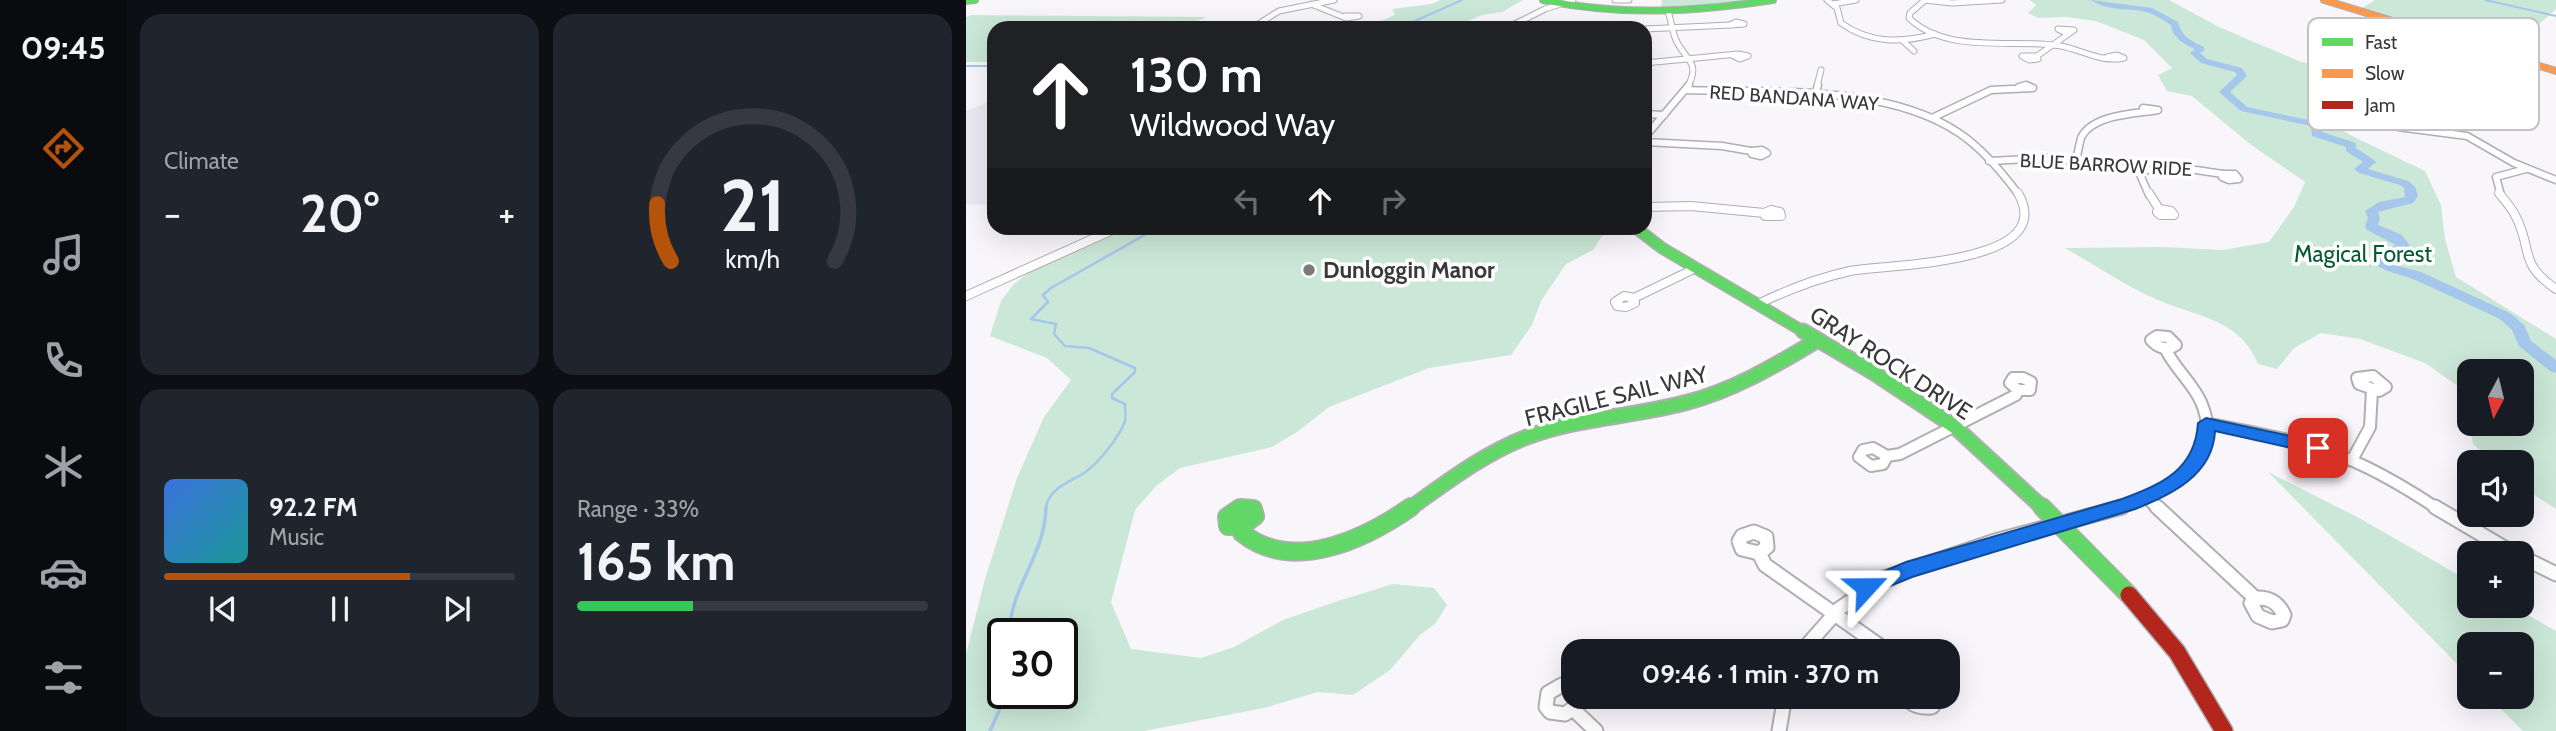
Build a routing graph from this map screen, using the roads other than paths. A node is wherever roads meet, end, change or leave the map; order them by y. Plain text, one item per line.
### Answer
1 (975, 0) edge
2 (1334, 0) edge
3 (1543, 0) edge
4 (1573, 0) edge
5 (1615, 0) edge
6 (1629, 0) edge
7 (1773, 0) edge
8 (1827, 0) edge
9 (1856, 0) edge
10 (1924, 0) edge
11 (1989, 0) edge
12 (2002, 0) edge
13 (2324, 0) edge
14 (966, 1) edge
15 (1311, 4) junction
16 (1558, 4) junction
17 (1833, 4) junction
18 (1713, 9) junction
19 (1345, 16) dead end
20 (1670, 18) junction
21 (2384, 18) edge
22 (1262, 21) edge
23 (1521, 21) edge
24 (1729, 24) dead end
25 (1652, 26) edge
26 (2064, 32) dead end
27 (1936, 34) junction
28 (1903, 41) junction
29 (2052, 44) junction
30 (1914, 51) dead end
31 (1732, 55) dead end
32 (2037, 56) dead end
33 (2107, 57) dead end
34 (1688, 58) junction
35 (1652, 61) edge
36 (2539, 66) edge
37 (1821, 70) dead end
38 (2556, 71) edge
39 (2019, 87) dead end
40 (1686, 90) junction
41 (1815, 96) junction
42 (2147, 111) dead end
43 (1652, 114) edge
44 (1664, 115) junction
45 (1932, 118) junction
46 (2421, 130) edge
47 (1652, 131) edge
48 (1652, 141) edge
49 (1751, 151) dead end
50 (2076, 160) junction
51 (1989, 161) junction
52 (2527, 169) junction
53 (2138, 170) junction
54 (2222, 174) dead end
55 (2556, 180) edge
56 (1652, 207) edge
57 (2159, 209) dead end
58 (1764, 213) dead end
59 (1101, 235) edge
60 (1645, 235) edge
61 (1696, 268) junction
62 (2556, 289) edge
63 (966, 296) edge
64 (1634, 298) dead end
65 (1758, 304) junction
66 (1818, 340) junction
67 (2165, 348) dead end
68 (2018, 390) dead end
69 (2372, 390) dead end
70 (2206, 423) junction
71 (1955, 427) junction
72 (1886, 457) dead end
73 (2352, 460) junction
74 (2146, 498) junction
75 (2059, 523) junction
76 (1242, 526) dead end
77 (2491, 541) edge
78 (1759, 553) dead end
79 (2534, 563) edge
80 (2556, 574) edge
81 (2255, 598) dead end
82 (1833, 614) junction
83 (1812, 639) edge
84 (1869, 639) edge
85 (1561, 685) edge
86 (1568, 709) edge
87 (1581, 709) edge
88 (1782, 709) edge
89 (1596, 731) edge
90 (1779, 731) edge
91 (2224, 731) edge

1 - 14 street
2 - 15 street
3 - 16 street
4 - 16 street
5 - 6 street
7 - 18 street
8 - 17 street
9 - 17 street
10 - 11 street
10 - 27 street
11 - 12 street
13 - 21 street
15 - 19 street
15 - 22 street
16 - 20 street
16 - 23 street
17 - 28 street
18 - 20 street
18 - 20 street
20 - 24 street
20 - 25 street
20 - 34 street
26 - 29 street
27 - 28 street
27 - 29 street
28 - 30 street
29 - 32 street
29 - 33 street
31 - 34 street
34 - 35 street
34 - 40 street
36 - 38 street
37 - 41 street
39 - 45 street
40 - 41 street, RED BANDANA WAY
40 - 44 street
41 - 45 street, RED BANDANA WAY
42 - 50 street
43 - 44 street
44 - 47 street
45 - 51 street, RED BANDANA WAY
46 - 52 street
48 - 49 street
50 - 51 street, BLUE BARROW RIDE
50 - 53 street, BLUE BARROW RIDE
51 - 65 street, RED BANDANA WAY
52 - 55 street
52 - 62 street
53 - 54 street, BLUE BARROW RIDE
53 - 57 street
56 - 58 street
59 - 63 street
60 - 61 street, GRAY ROCK DRIVE
61 - 64 street
61 - 65 street, GRAY ROCK DRIVE
65 - 66 street, GRAY ROCK DRIVE
66 - 71 street, GRAY ROCK DRIVE
66 - 76 street, FRAGILE SAIL WAY
67 - 70 street
68 - 71 street
69 - 73 street
70 - 73 street
70 - 74 street
71 - 72 street
71 - 75 street, GRAY ROCK DRIVE
73 - 77 street
74 - 75 street
74 - 81 street
75 - 82 street
75 - 91 street, GRAY ROCK DRIVE
78 - 82 street
79 - 80 street
82 - 83 street
82 - 84 street
85 - 86 street
87 - 89 street
88 - 90 street

